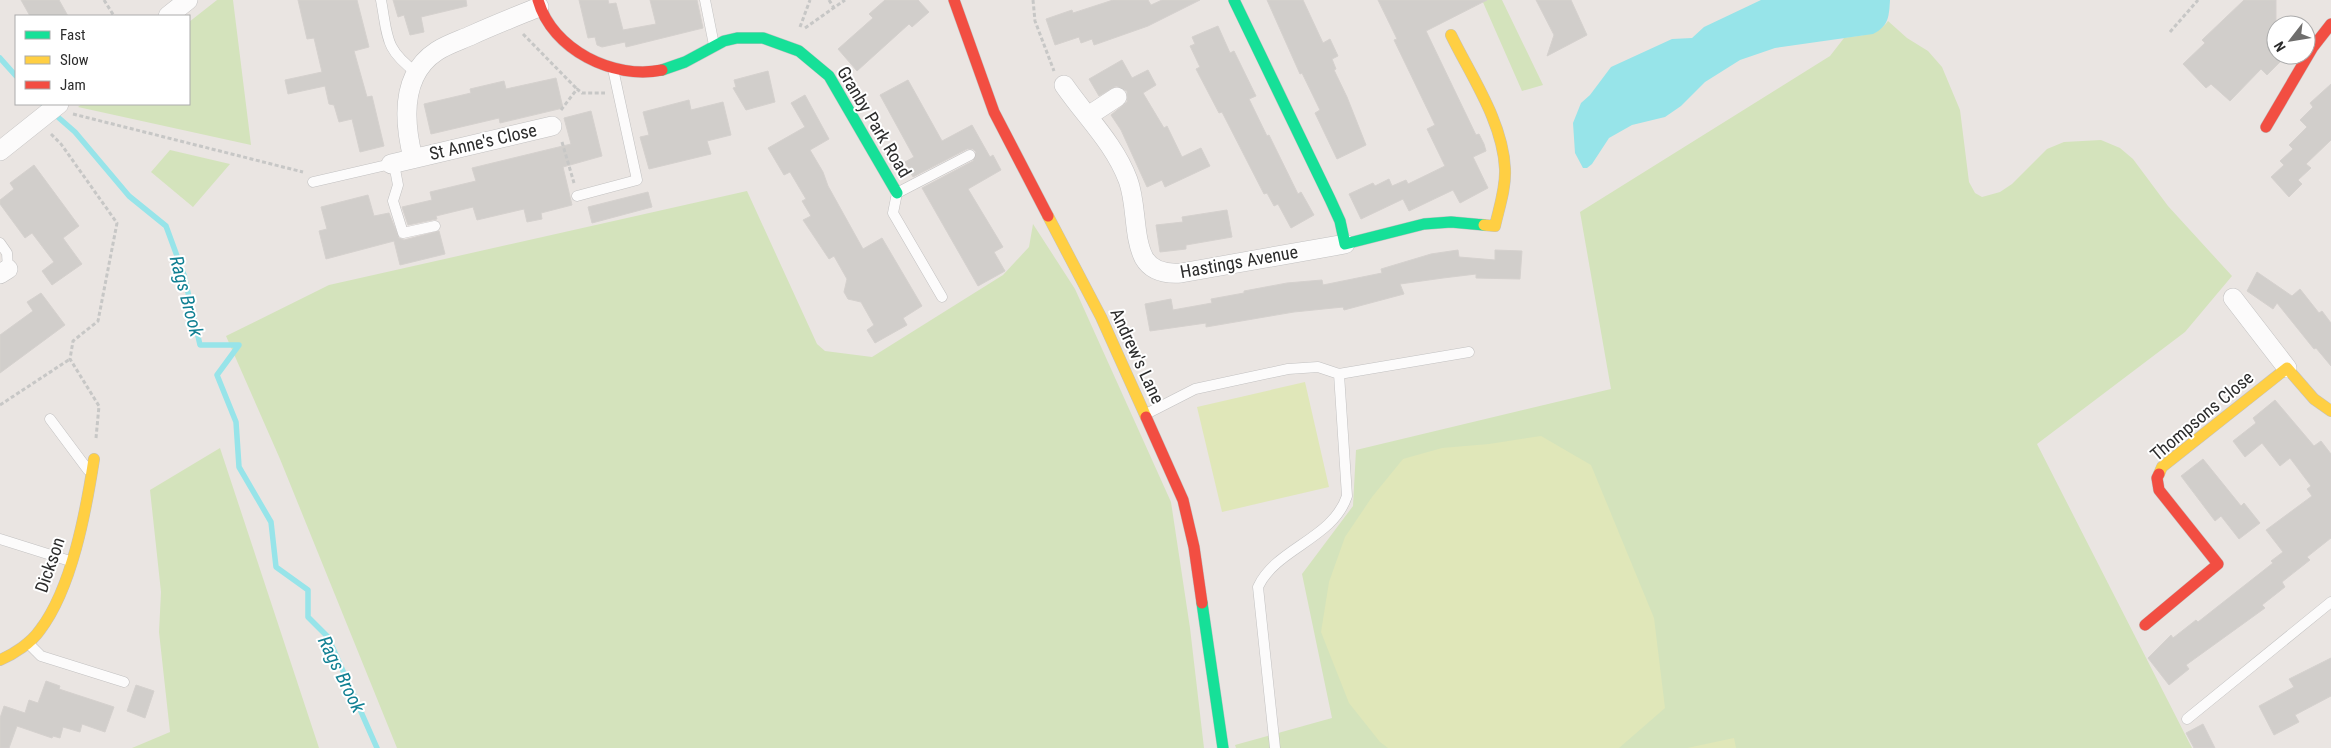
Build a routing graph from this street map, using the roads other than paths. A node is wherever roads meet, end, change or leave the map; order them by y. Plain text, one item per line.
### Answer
1 (188, 0) edge
2 (380, 0) edge
3 (705, 0) edge
4 (954, 0) edge
5 (1234, 0) edge
6 (539, 4) edge
7 (169, 15) edge
8 (2331, 24) edge
9 (1451, 35) dead end
10 (714, 46) junction
11 (613, 68) junction
12 (417, 73) junction
13 (1064, 86) road end
14 (1117, 97) dead end
15 (56, 106) edge
16 (1088, 116) junction
17 (556, 126) road end
18 (2266, 127) dead end
19 (0, 151) edge
20 (970, 155) dead end
21 (413, 158) junction
22 (393, 164) junction
23 (313, 182) dead end
24 (897, 194) junction
25 (577, 196) road end
26 (435, 226) dead end
27 (0, 243) edge
28 (1345, 244) junction
29 (4, 271) edge
30 (942, 297) dead end
31 (2233, 298) dead end
32 (1469, 352) dead end
33 (2287, 368) junction
34 (1339, 374) junction
35 (2331, 410) edge
36 (1145, 415) junction
37 (50, 419) dead end
38 (94, 459) road end
39 (92, 474) junction
40 (0, 538) edge
41 (70, 561) junction
42 (2331, 602) edge
43 (2145, 625) dead end
44 (28, 642) junction
45 (0, 660) edge
46 (124, 682) dead end
47 (2187, 719) dead end
48 (1223, 748) edge
49 (1275, 748) edge

1 - 7 street
2 - 12 lane
3 - 10 lane
4 - 36 street, Andrew's Lane
5 - 28 street
6 - 11 street, Granby Park Road
6 - 12 street, St Anne's Close
8 - 18 street
9 - 28 street, Hastings Avenue
10 - 11 street, Granby Park Road
10 - 24 street, Granby Park Road
11 - 25 lane
12 - 21 street, St Anne's Close
13 - 16 street, Hastings Avenue
14 - 16 street
15 - 19 street
16 - 28 street, Hastings Avenue
17 - 21 street, St Anne's Close
20 - 24 lane
21 - 22 street, St Anne's Close
22 - 23 lane
22 - 26 lane
24 - 30 lane
27 - 29 lane
31 - 33 street
32 - 34 lane
33 - 35 street
33 - 43 street, Thompsons Close
34 - 36 lane
34 - 49 lane
36 - 48 street, Andrew's Lane
37 - 39 lane
38 - 39 street, Dickson
39 - 41 street, Dickson
40 - 41 lane
41 - 44 street, Dickson
42 - 47 lane
44 - 45 street, Dickson
44 - 46 lane

